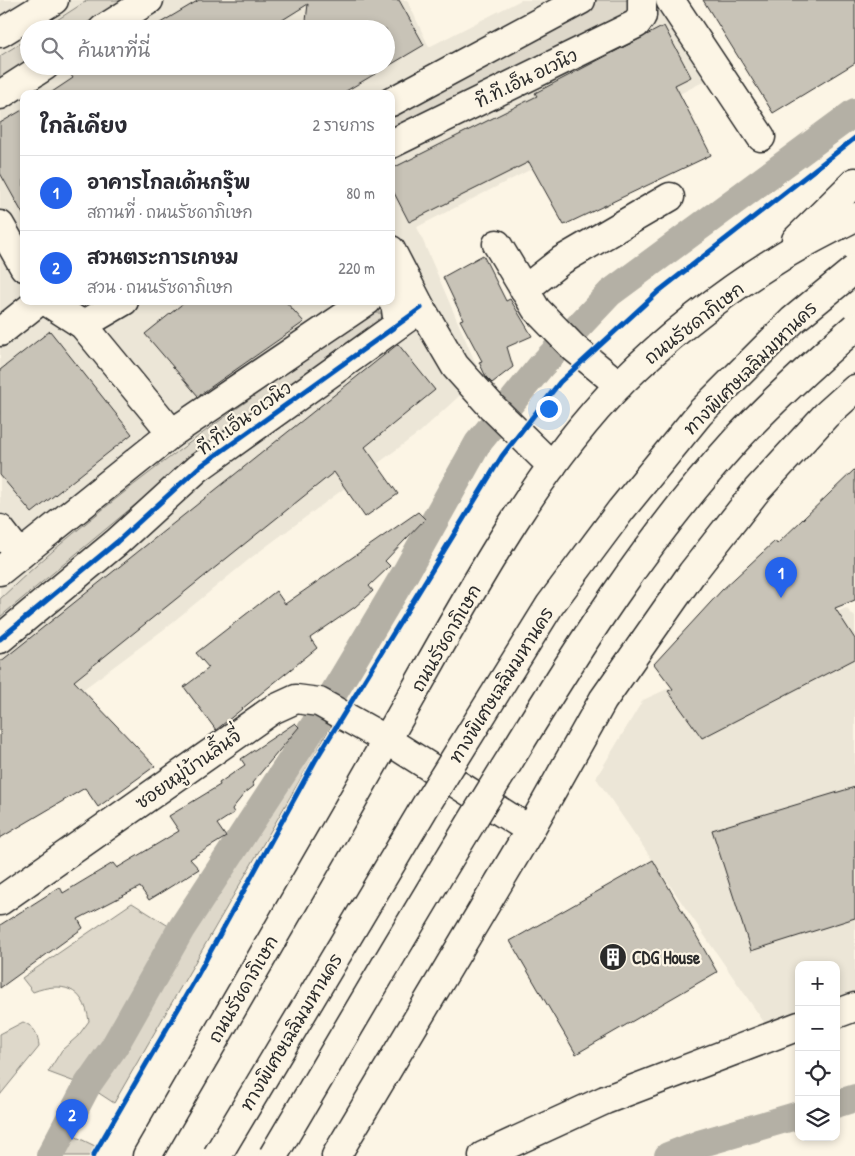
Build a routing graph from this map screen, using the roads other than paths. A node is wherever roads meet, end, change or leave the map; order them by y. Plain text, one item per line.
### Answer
1 (54, 0) edge
2 (149, 0) edge
3 (581, 0) edge
4 (642, 0) edge
5 (670, 0) edge
6 (21, 20) edge
7 (118, 20) edge
8 (20, 21) edge
9 (0, 33) edge
10 (31, 75) edge
11 (0, 95) edge
12 (395, 100) edge
13 (761, 137) dead end
14 (395, 142) edge
15 (855, 182) edge
16 (670, 197) dead end
17 (855, 217) edge
18 (0, 225) edge
19 (497, 244) dead end
20 (780, 258) junction
21 (20, 260) edge
22 (855, 268) edge
23 (396, 296) edge
24 (530, 299) junction
25 (35, 305) edge
26 (52, 305) edge
27 (117, 305) edge
28 (361, 305) edge
29 (386, 305) edge
30 (421, 308) junction
31 (84, 325) junction
32 (855, 327) edge
33 (0, 332) edge
34 (620, 385) junction
35 (855, 389) edge
36 (172, 433) junction
37 (552, 466) junction
38 (0, 529) edge
39 (10, 563) edge
40 (0, 639) edge
41 (387, 740) junction
42 (530, 830) junction
43 (0, 901) edge
44 (855, 1007) edge
45 (840, 1013) edge
46 (795, 1027) edge
47 (147, 1156) edge
48 (217, 1156) edge
49 (273, 1156) edge
50 (336, 1156) edge
51 (483, 1156) edge

1 - 6 main road
2 - 7 main road
3 - 12 main road
4 - 14 main road, ที.ที.เอ็น อเวนิว
5 - 13 main road
8 - 9 main road
10 - 11 main road
15 - 20 main road
16 - 24 main road
17 - 20 main road, ถนนรัชดาภิเษก
18 - 21 main road
19 - 24 main road
20 - 34 main road, ถนนรัชดาภิเษก
22 - 48 main road, ทางพิเศษเฉลิมมหานคร, bridge
23 - 30 main road
23 - 30 main road, ที.ที.เอ็น อเวนิว
24 - 34 main road
25 - 33 main road
26 - 31 main road, ที.ที.เอ็น อเวนิว
27 - 31 main road
28 - 36 main road, ที.ที.เอ็น อเวนิว
29 - 40 main road, ที.ที.เอ็น อเวนิว
30 - 37 main road
31 - 36 main road, ที.ที.เอ็น อเวนิว
32 - 49 main road, bridge
34 - 37 main road, ถนนรัชดาภิเษก
35 - 42 main road
36 - 39 main road, ที.ที.เอ็น อเวนิว
37 - 41 main road, ถนนรัชดาภิเษก
38 - 39 main road, ที.ที.เอ็น อเวนิว
41 - 42 main road, ซอยหมู่บ้านลิ้นจี่
41 - 43 main road, ซอยหมู่บ้านลิ้นจี่
41 - 47 main road, ถนนรัชดาภิเษก
42 - 50 main road
44 - 45 main road
46 - 51 main road

